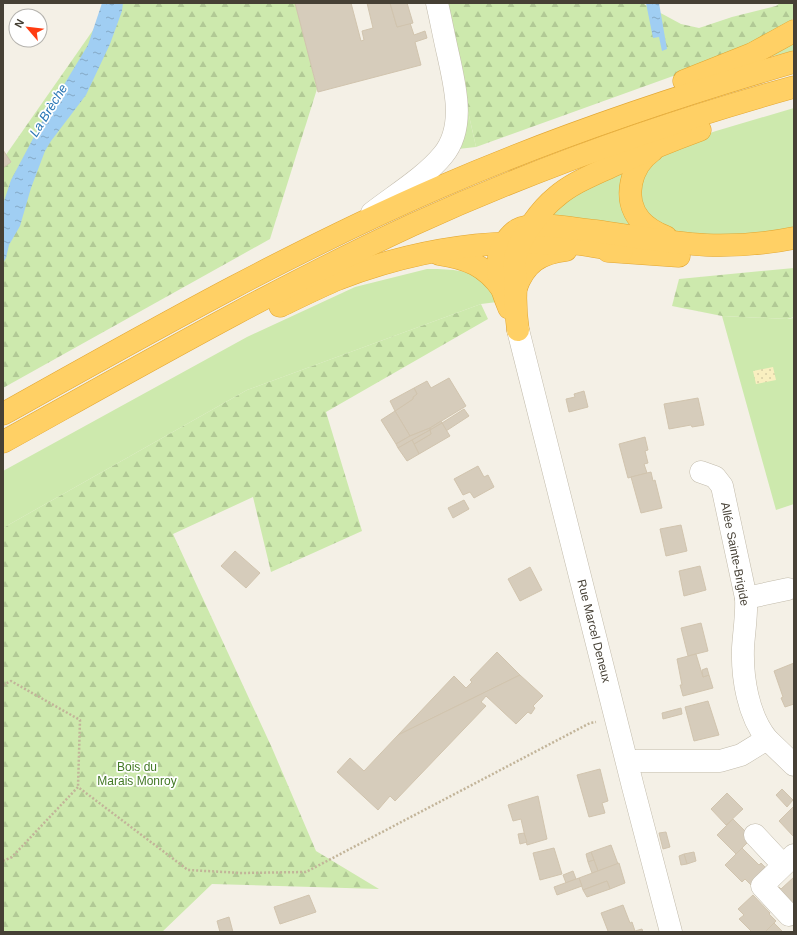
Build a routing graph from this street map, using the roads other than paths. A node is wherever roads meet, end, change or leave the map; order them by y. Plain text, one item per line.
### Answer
1 (437, 3) edge
2 (794, 31) edge
3 (794, 62) edge
4 (794, 87) edge
5 (794, 100) edge
6 (544, 144) junction
7 (659, 146) junction
8 (352, 228) junction
9 (519, 237) junction
10 (794, 238) edge
11 (676, 241) junction
12 (622, 251) junction
13 (794, 252) edge
14 (420, 255) junction
15 (509, 289) junction
16 (518, 330) joint
17 (3, 414) edge
18 (3, 442) edge
19 (3, 452) edge
20 (702, 472) dead end
21 (788, 589) dead end
22 (746, 598) junction
23 (767, 739) junction
24 (627, 761) junction
25 (794, 765) edge
26 (755, 835) dead end
27 (789, 860) edge
28 (789, 915) dead end
29 (671, 932) edge

1 - 8 street
2 - 6 highway
3 - 6 highway
4 - 18 highway
5 - 7 highway
6 - 8 highway
7 - 9 highway
7 - 11 highway
8 - 17 highway
9 - 11 highway
9 - 12 highway
9 - 14 highway
9 - 15 highway
10 - 11 highway
12 - 13 highway
12 - 15 highway
14 - 15 highway
14 - 19 highway
15 - 16 highway
16 - 24 street, Rue Marcel Deneux
20 - 22 street, Allée Sainte-Brigide
21 - 22 street
22 - 23 street, Allée Sainte-Brigide
23 - 24 street
23 - 25 street, Allée Sainte-Brigide
24 - 29 street, Rue Marcel Deneux
26 - 27 street
27 - 28 street

